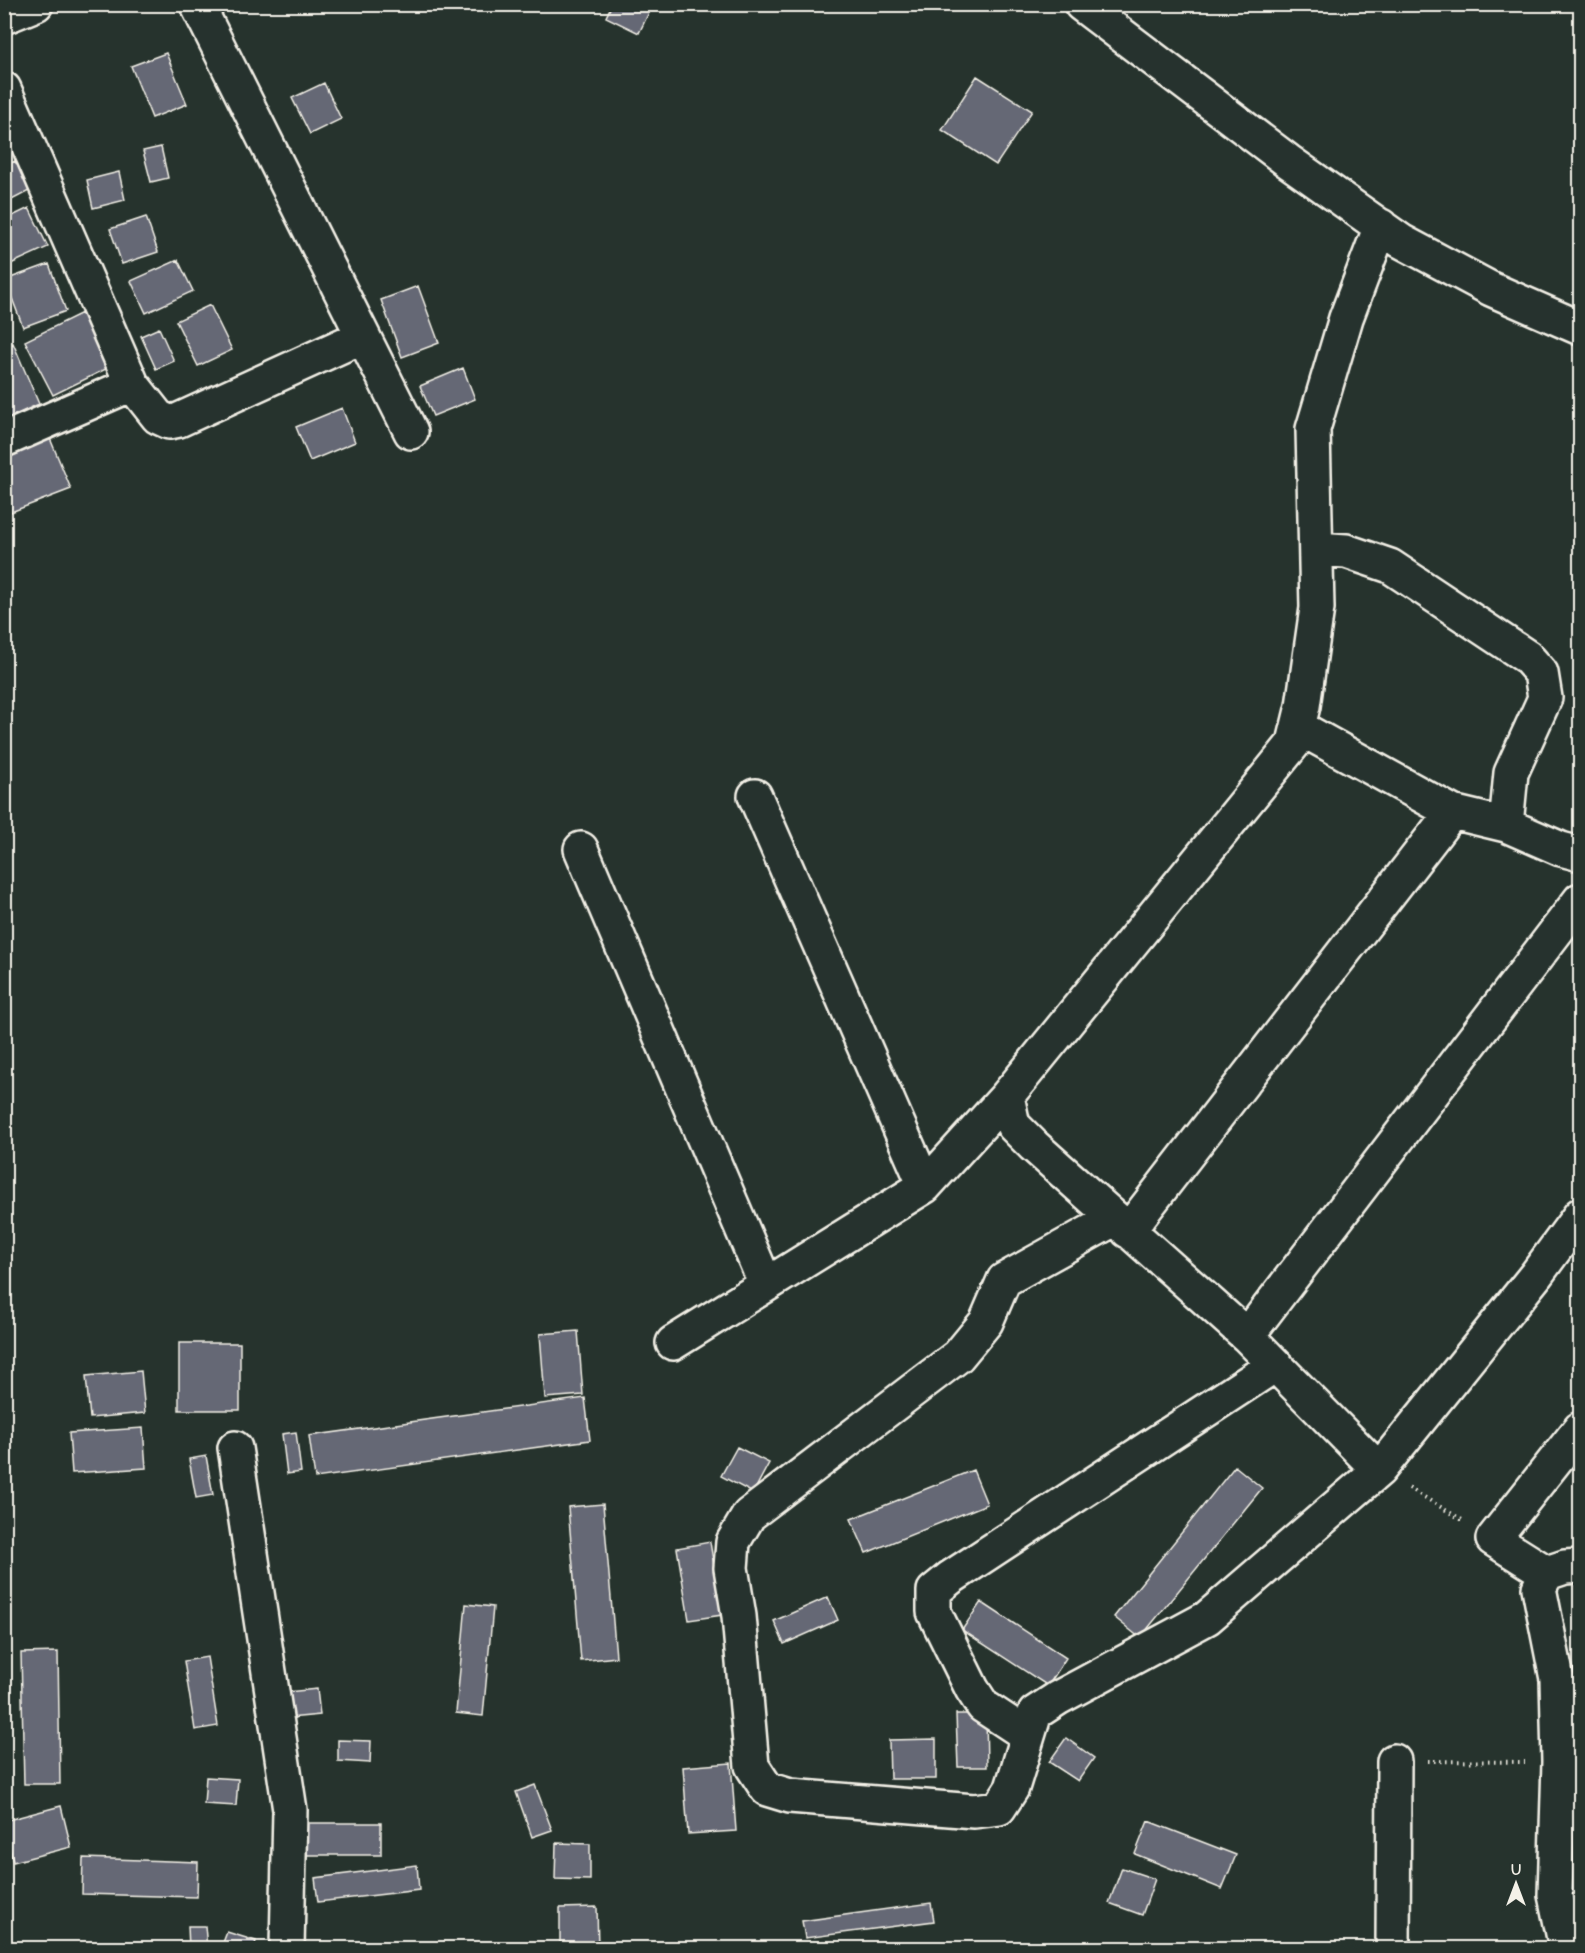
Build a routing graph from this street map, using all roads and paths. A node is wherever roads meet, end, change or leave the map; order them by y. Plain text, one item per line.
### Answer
1 (36, 4) edge
2 (197, 4) edge
3 (1081, 4) edge
4 (4, 17) edge
5 (4, 89) edge
6 (1381, 226) junction
7 (1581, 328) edge
8 (363, 336) junction
9 (132, 384) junction
10 (411, 432) dead end
11 (4, 440) edge
12 (1316, 549) junction
13 (1298, 727) junction
14 (755, 796) dead end
15 (1452, 812) junction
16 (1506, 825) junction
17 (582, 849) dead end
18 (1581, 854) edge
19 (1581, 900) edge
20 (1007, 1096) junction
21 (925, 1186) junction
22 (1581, 1215) edge
23 (1121, 1225) junction
24 (766, 1285) junction
25 (1247, 1336) junction
26 (673, 1343) dead end
27 (1275, 1365) junction
28 (1581, 1429) edge
29 (235, 1449) dead end
30 (1379, 1470) junction
31 (1493, 1539) junction
32 (1581, 1566) edge
33 (1547, 1573) junction
34 (1027, 1735) junction
35 (1394, 1761) joint
36 (1570, 1762) edge
37 (287, 1948) edge
38 (1393, 1948) edge
39 (1566, 1948) edge

1 - 4 street
2 - 8 street
3 - 6 street
5 - 9 street
6 - 7 street
6 - 12 street
8 - 9 street
8 - 10 street
9 - 11 street
12 - 13 street
12 - 16 street
13 - 15 street
13 - 20 street
14 - 21 street
15 - 16 street
15 - 23 street
16 - 18 street
17 - 24 street
19 - 25 street
20 - 21 street
20 - 23 street
21 - 24 street
22 - 30 street
23 - 25 street
23 - 34 street
24 - 26 street
25 - 27 street
27 - 30 street
27 - 34 street
28 - 31 street
29 - 37 street
30 - 31 path
30 - 34 street
31 - 33 street
32 - 33 street
33 - 36 street
35 - 36 path
35 - 38 street
36 - 39 street

